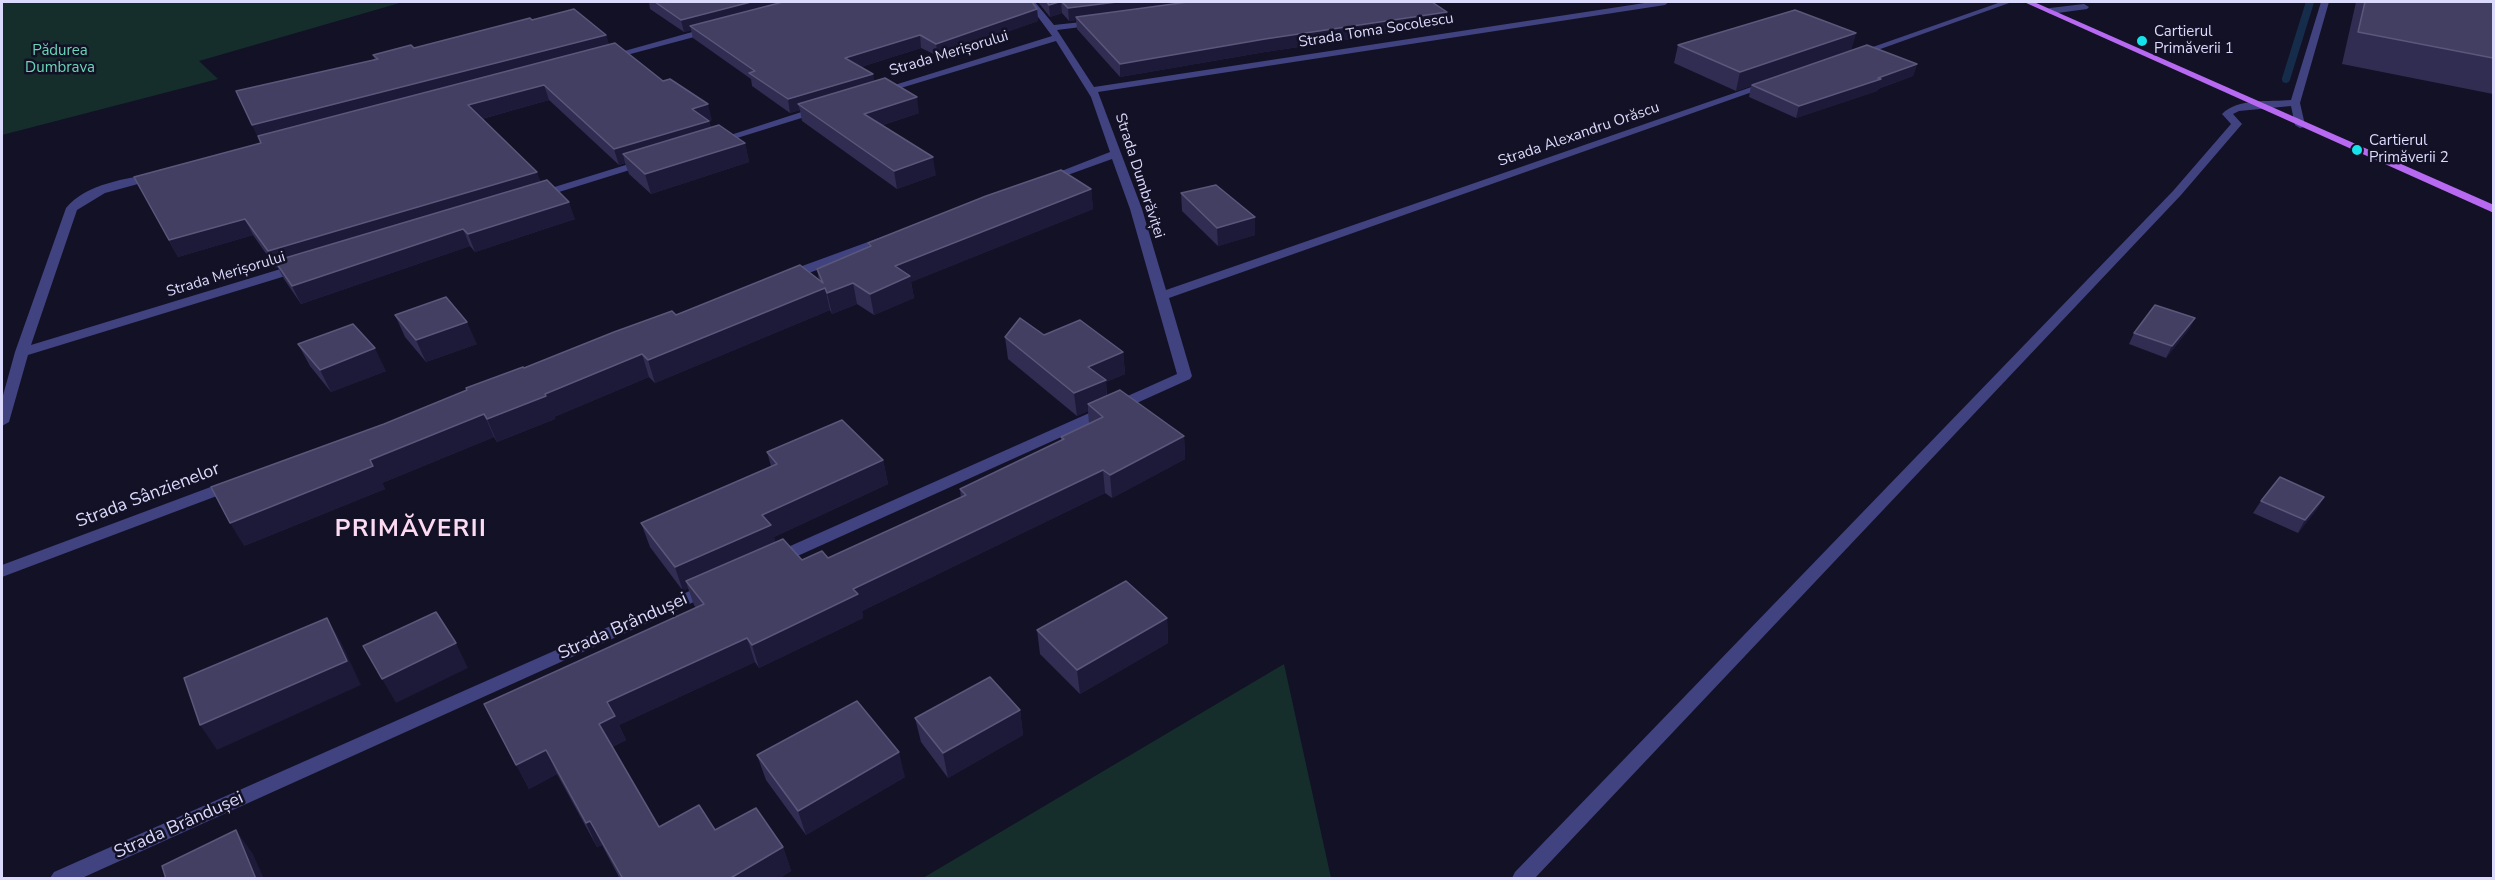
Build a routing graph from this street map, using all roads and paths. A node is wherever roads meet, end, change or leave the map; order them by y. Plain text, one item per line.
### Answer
1 (1031, 2) edge
2 (1665, 2) edge
3 (2008, 2) edge
4 (2028, 2) edge
5 (2325, 2) edge
6 (2086, 4) edge
7 (2050, 11) junction
8 (1109, 20) edge
9 (2078, 24) junction
10 (717, 28) edge
11 (1055, 33) junction
12 (1848, 57) edge
13 (592, 61) edge
14 (1780, 81) edge
15 (1092, 90) junction
16 (864, 96) edge
17 (2295, 103) junction
18 (2255, 105) junction
19 (830, 106) edge
20 (2300, 125) junction
21 (705, 144) edge
22 (1117, 153) junction
23 (660, 158) edge
24 (169, 172) edge
25 (1039, 182) edge
26 (523, 200) edge
27 (2493, 210) edge
28 (905, 232) edge
29 (318, 262) edge
30 (771, 283) edge
31 (1161, 296) junction
32 (22, 352) junction
33 (2, 422) edge
34 (247, 479) edge
35 (759, 566) edge
36 (2, 571) edge
37 (727, 581) edge
38 (61, 879) edge
39 (1522, 879) edge

1 - 11 street, Strada Dumbrăviței
2 - 15 street, Strada Toma Socolescu
3 - 12 street
4 - 7 main road
5 - 17 street
6 - 7 street
6 - 9 street
7 - 9 main road
8 - 11 street, Strada Merișorului
9 - 18 main road
10 - 13 street
11 - 15 street, Strada Dumbrăviței
11 - 16 street, Strada Merișorului
14 - 31 street, Strada Alexandru Orăscu
15 - 22 street, Strada Dumbrăviței
17 - 18 street
17 - 20 street
18 - 20 main road
18 - 39 street
19 - 21 street
20 - 27 main road
22 - 25 street
22 - 31 street, Strada Dumbrăviței
23 - 26 street
24 - 32 street
28 - 30 street
29 - 32 street, Strada Merișorului
31 - 35 street, Strada Dumbrăviței
32 - 33 street
34 - 36 street, Strada Sânzienelor
37 - 38 street, Strada Brândușei

